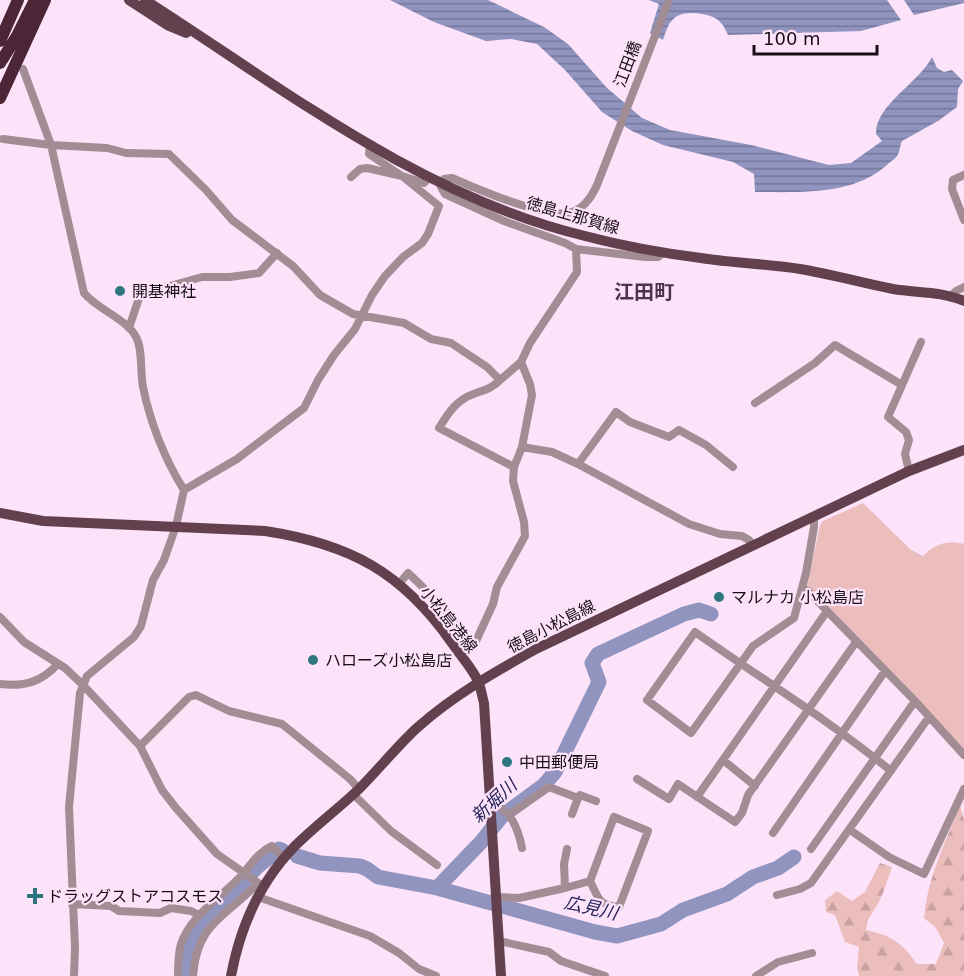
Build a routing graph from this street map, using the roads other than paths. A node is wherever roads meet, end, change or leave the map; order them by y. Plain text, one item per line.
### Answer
1 (18, 0) edge
2 (35, 0) edge
3 (45, 0) edge
4 (129, 0) edge
5 (145, 0) edge
6 (669, 0) edge
7 (0, 41) edge
8 (213, 46) junction
9 (0, 63) edge
10 (23, 69) dead end
11 (0, 98) edge
12 (1, 140) edge
13 (370, 144) junction
14 (51, 145) junction
15 (964, 175) edge
16 (402, 176) junction
17 (351, 177) dead end
18 (430, 177) junction
19 (440, 183) junction
20 (964, 220) edge
21 (576, 249) junction
22 (664, 252) junction
23 (277, 253) junction
24 (964, 287) edge
25 (951, 296) junction
26 (964, 301) edge
27 (362, 316) junction
28 (129, 328) junction
29 (921, 342) dead end
30 (521, 363) junction
31 (500, 380) junction
32 (902, 386) junction
33 (755, 402) dead end
34 (522, 447) junction
35 (964, 450) edge
36 (578, 464) junction
37 (514, 467) junction
38 (733, 467) dead end
39 (909, 471) junction
40 (184, 490) junction
41 (0, 513) edge
42 (814, 517) junction
43 (176, 526) junction
44 (754, 546) junction
45 (399, 584) junction
46 (802, 588) junction
47 (827, 611) junction
48 (0, 617) edge
49 (855, 642) junction
50 (58, 664) junction
51 (740, 664) junction
52 (885, 671) junction
53 (478, 682) junction
54 (0, 684) edge
55 (83, 685) junction
56 (774, 687) junction
57 (915, 701) junction
58 (808, 710) junction
59 (929, 717) junction
60 (841, 733) junction
61 (140, 746) junction
62 (964, 755) edge
63 (875, 758) junction
64 (723, 760) junction
65 (891, 771) junction
66 (637, 779) dead end
67 (755, 786) junction
68 (964, 789) edge
69 (356, 792) junction
70 (697, 797) junction
71 (578, 798) junction
72 (596, 801) dead end
73 (491, 803) junction
74 (572, 814) dead end
75 (509, 815) junction
76 (850, 830) junction
77 (773, 833) dead end
78 (522, 848) dead end
79 (567, 849) dead end
80 (811, 849) dead end
81 (279, 854) junction
82 (437, 865) dead end
83 (245, 874) junction
84 (590, 882) junction
85 (259, 884) junction
86 (565, 888) junction
87 (777, 895) dead end
88 (258, 897) junction
89 (497, 902) junction
90 (72, 904) junction
91 (199, 915) junction
92 (498, 941) junction
93 (812, 953) dead end
94 (74, 976) edge
95 (178, 976) edge
96 (194, 976) edge
97 (231, 976) edge
98 (436, 976) edge
99 (501, 976) edge
100 (605, 976) edge
101 (756, 976) edge

1 - 7 highway
2 - 9 highway
3 - 11 highway
4 - 8 main road, 徳島上那賀線
5 - 8 main road, 徳島上那賀線
6 - 19 street, 江田橋
8 - 13 main road, 徳島上那賀線
10 - 14 street
12 - 14 street
13 - 16 street
13 - 18 main road, 徳島上那賀線
14 - 23 street
14 - 28 street
15 - 20 street
16 - 17 street
16 - 18 street
16 - 27 street
18 - 19 main road, 徳島上那賀線
19 - 21 street
19 - 22 main road, 徳島上那賀線
21 - 22 street
21 - 30 street
22 - 25 main road, 徳島上那賀線
23 - 27 street
23 - 28 street
24 - 25 street
25 - 26 main road, 徳島上那賀線
27 - 31 street
27 - 40 street
28 - 40 street
29 - 32 street
30 - 31 street
30 - 34 street
31 - 37 street
32 - 33 street
32 - 39 street
34 - 36 street
34 - 37 street
35 - 39 main road, 徳島小松島線
36 - 38 street
36 - 44 street
37 - 45 street
39 - 42 main road, 徳島小松島線
40 - 43 street
41 - 43 main road, 小松島港線
42 - 44 main road, 徳島小松島線
42 - 46 street
43 - 45 main road, 小松島港線
43 - 55 street
44 - 53 main road, 徳島小松島線
45 - 53 main road, 小松島港線
46 - 47 street
46 - 51 street
47 - 49 street
47 - 56 street
48 - 50 street
49 - 52 street
49 - 58 street
50 - 54 street
50 - 55 street
51 - 51 street
51 - 56 street
52 - 57 street
52 - 60 street
53 - 69 main road, 徳島小松島線
53 - 73 main road, 小松島港線
55 - 61 street
55 - 90 street
56 - 58 street
56 - 64 street
57 - 59 street
57 - 63 street
58 - 60 street
58 - 67 street
59 - 62 street
59 - 65 street
60 - 63 street
60 - 77 street
61 - 69 street
61 - 83 street
63 - 65 street
63 - 80 street
64 - 67 street
64 - 70 street
65 - 76 street
66 - 70 street
67 - 70 street
68 - 76 street
69 - 81 main road, 徳島小松島線
69 - 82 street
71 - 72 street
71 - 74 street
71 - 75 street
73 - 75 street
73 - 89 main road, 小松島港線
75 - 78 street
76 - 87 street
79 - 86 street
81 - 83 street
81 - 85 main road, 徳島小松島線
83 - 85 street
83 - 91 street
84 - 84 street
84 - 86 street
85 - 88 main road, 徳島小松島線
85 - 96 street
86 - 89 street
88 - 97 main road, 徳島小松島線
88 - 98 street
89 - 92 main road, 小松島港線
90 - 91 street
90 - 94 street
91 - 95 street
92 - 99 main road, 小松島港線
92 - 100 street
93 - 101 street

